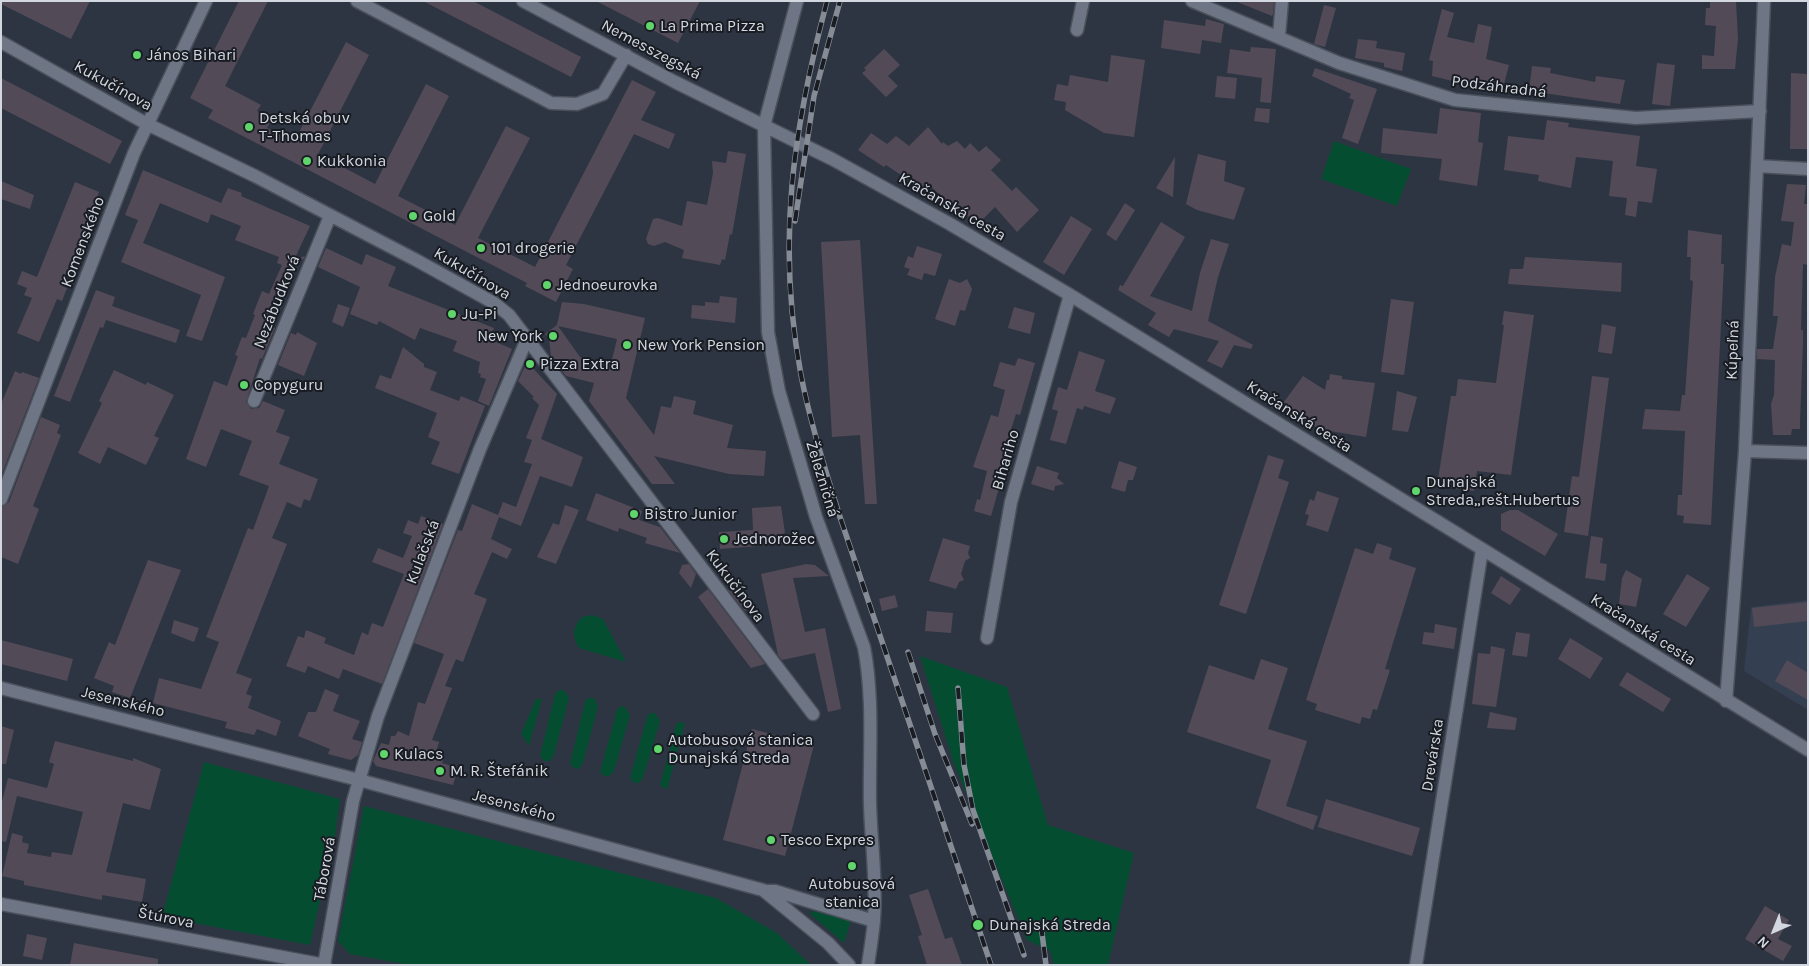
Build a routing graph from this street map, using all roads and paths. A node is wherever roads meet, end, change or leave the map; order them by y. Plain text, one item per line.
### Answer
1 (206, 1) edge
2 (357, 1) edge
3 (523, 1) edge
4 (797, 1) edge
5 (1083, 1) edge
6 (1192, 1) edge
7 (1282, 1) edge
8 (1764, 1) edge
9 (1077, 30) dead end
10 (1279, 36) junction
11 (1, 42) edge
12 (626, 55) junction
13 (1760, 111) junction
14 (147, 124) junction
15 (764, 126) junction
16 (1757, 166) junction
17 (1808, 169) edge
18 (330, 216) junction
19 (1070, 295) junction
20 (527, 339) junction
21 (254, 401) dead end
22 (1745, 451) junction
23 (1808, 452) edge
24 (1, 499) edge
25 (1482, 550) junction
26 (987, 638) dead end
27 (1, 688) edge
28 (1726, 700) junction
29 (813, 714) dead end
30 (1808, 750) edge
31 (359, 780) junction
32 (763, 890) junction
33 (1, 904) edge
34 (874, 921) junction
35 (324, 965) edge
36 (850, 965) edge
37 (868, 965) edge
38 (1416, 965) edge

1 - 14 street, Komenského
2 - 12 street
3 - 12 street, Nemesszegská
4 - 15 street, Železničná
5 - 9 street
6 - 10 street, Podzáhradná
7 - 10 street
8 - 13 street, Kúpeľná
10 - 13 street, Podzáhradná
11 - 14 street, Kukučínova
12 - 15 street, Nemesszegská
13 - 16 street, Kúpeľná
14 - 18 street, Kukučínova
14 - 24 street, Komenského
15 - 19 street, Kračanská cesta
15 - 34 street, Železničná
16 - 17 street
16 - 22 street, Kúpeľná
18 - 20 street, Kukučínova
18 - 21 street, Nezábudková
19 - 25 street, Kračanská cesta
19 - 26 street, Bihariho
20 - 29 street, Kukučínova
20 - 31 street, Kulačská
22 - 23 street
22 - 28 street, Kúpeľná
25 - 28 street, Kračanská cesta
25 - 38 street, Drevárska
27 - 31 street, Jesenského
28 - 30 street, Kračanská cesta
31 - 32 street, Jesenského
31 - 35 street, Táborová
32 - 34 street
32 - 36 street, Jesenského
33 - 35 street, Štúrova
34 - 37 street, Železničná

